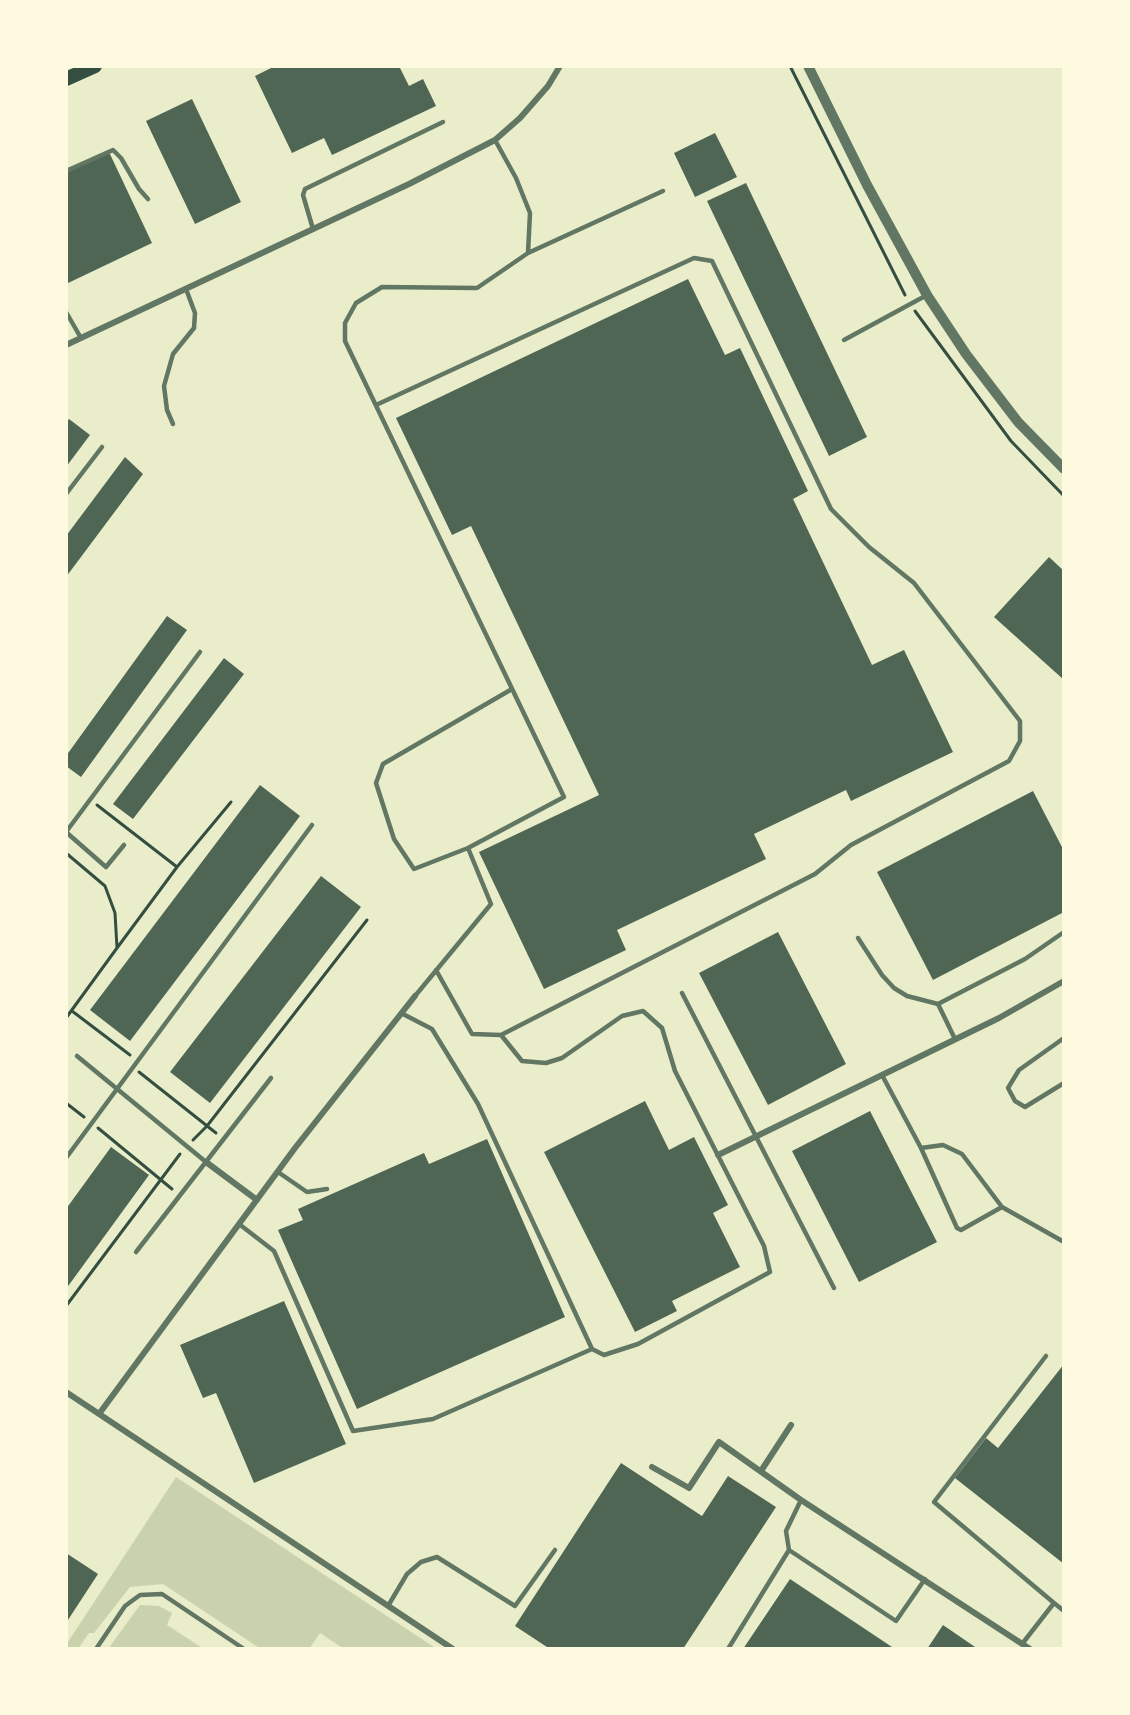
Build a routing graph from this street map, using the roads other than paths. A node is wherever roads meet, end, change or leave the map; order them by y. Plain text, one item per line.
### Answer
1 (95, 66) edge
2 (560, 66) edge
3 (808, 66) edge
4 (66, 79) edge
5 (442, 122) dead end
6 (495, 140) junction
7 (66, 171) edge
8 (663, 191) dead end
9 (148, 198) dead end
10 (314, 229) junction
11 (528, 253) junction
12 (186, 289) junction
13 (927, 295) junction
14 (66, 312) edge
15 (81, 338) junction
16 (844, 340) dead end
17 (66, 345) edge
18 (376, 405) junction
19 (172, 424) dead end
20 (102, 447) dead end
21 (1064, 468) edge
22 (66, 494) edge
23 (200, 652) dead end
24 (512, 689) junction
25 (312, 825) dead end
26 (124, 845) dead end
27 (468, 848) junction
28 (1064, 932) edge
29 (858, 938) dead end
30 (436, 970) junction
31 (1064, 981) edge
32 (682, 993) dead end
33 (415, 996) joint
34 (938, 1004) junction
35 (401, 1013) junction
36 (501, 1035) junction
37 (1064, 1038) edge
38 (955, 1039) junction
39 (77, 1056) dead end
40 (882, 1075) junction
41 (271, 1078) dead end
42 (1064, 1083) edge
43 (117, 1089) junction
44 (758, 1138) junction
45 (921, 1148) junction
46 (718, 1155) junction
47 (66, 1158) edge
48 (206, 1162) junction
49 (278, 1172) junction
50 (327, 1189) dead end
51 (257, 1200) junction
52 (1002, 1207) junction
53 (239, 1224) junction
54 (1064, 1242) edge
55 (136, 1252) dead end
56 (834, 1288) dead end
57 (592, 1349) junction
58 (1047, 1356) dead end
59 (66, 1392) edge
60 (99, 1414) junction
61 (791, 1425) dead end
62 (652, 1467) dead end
63 (761, 1471) junction
64 (801, 1500) junction
65 (555, 1550) dead end
66 (789, 1550) junction
67 (925, 1579) junction
68 (1054, 1603) junction
69 (388, 1606) junction
70 (1064, 1611) edge
71 (1022, 1644) junction
72 (96, 1649) edge
73 (244, 1649) edge
74 (453, 1649) edge
75 (728, 1649) edge
76 (1030, 1649) edge

1 - 4 highway
2 - 6 street
3 - 13 street
5 - 10 lane
6 - 10 street
6 - 11 lane
7 - 9 lane
8 - 11 lane
10 - 12 street
11 - 18 lane
12 - 15 street
12 - 19 lane
13 - 16 lane
13 - 21 street
14 - 15 lane
15 - 17 street
18 - 24 lane
18 - 36 lane
20 - 22 lane
23 - 26 lane
24 - 27 lane
24 - 27 lane
25 - 43 lane
27 - 30 lane
28 - 34 lane
29 - 34 lane
30 - 33 lane
30 - 36 lane
31 - 38 street
32 - 44 lane
33 - 35 street
34 - 38 lane
35 - 49 street
35 - 57 lane
36 - 46 lane
37 - 42 lane
38 - 40 street
39 - 43 lane
40 - 44 street
40 - 45 lane
41 - 48 lane
43 - 47 lane
43 - 48 lane
44 - 46 street
44 - 56 lane
45 - 52 lane
45 - 52 lane
46 - 57 lane
48 - 51 street
48 - 55 lane
49 - 50 lane
49 - 51 street
51 - 53 street
52 - 54 lane
53 - 57 lane
53 - 60 street
58 - 68 lane
59 - 60 street
60 - 69 street
61 - 63 street
62 - 63 street
63 - 64 street
64 - 66 lane
64 - 67 street
65 - 69 lane
66 - 67 lane
66 - 75 lane
67 - 71 street
68 - 70 lane
68 - 71 lane
69 - 74 street
71 - 76 street
72 - 73 lane

